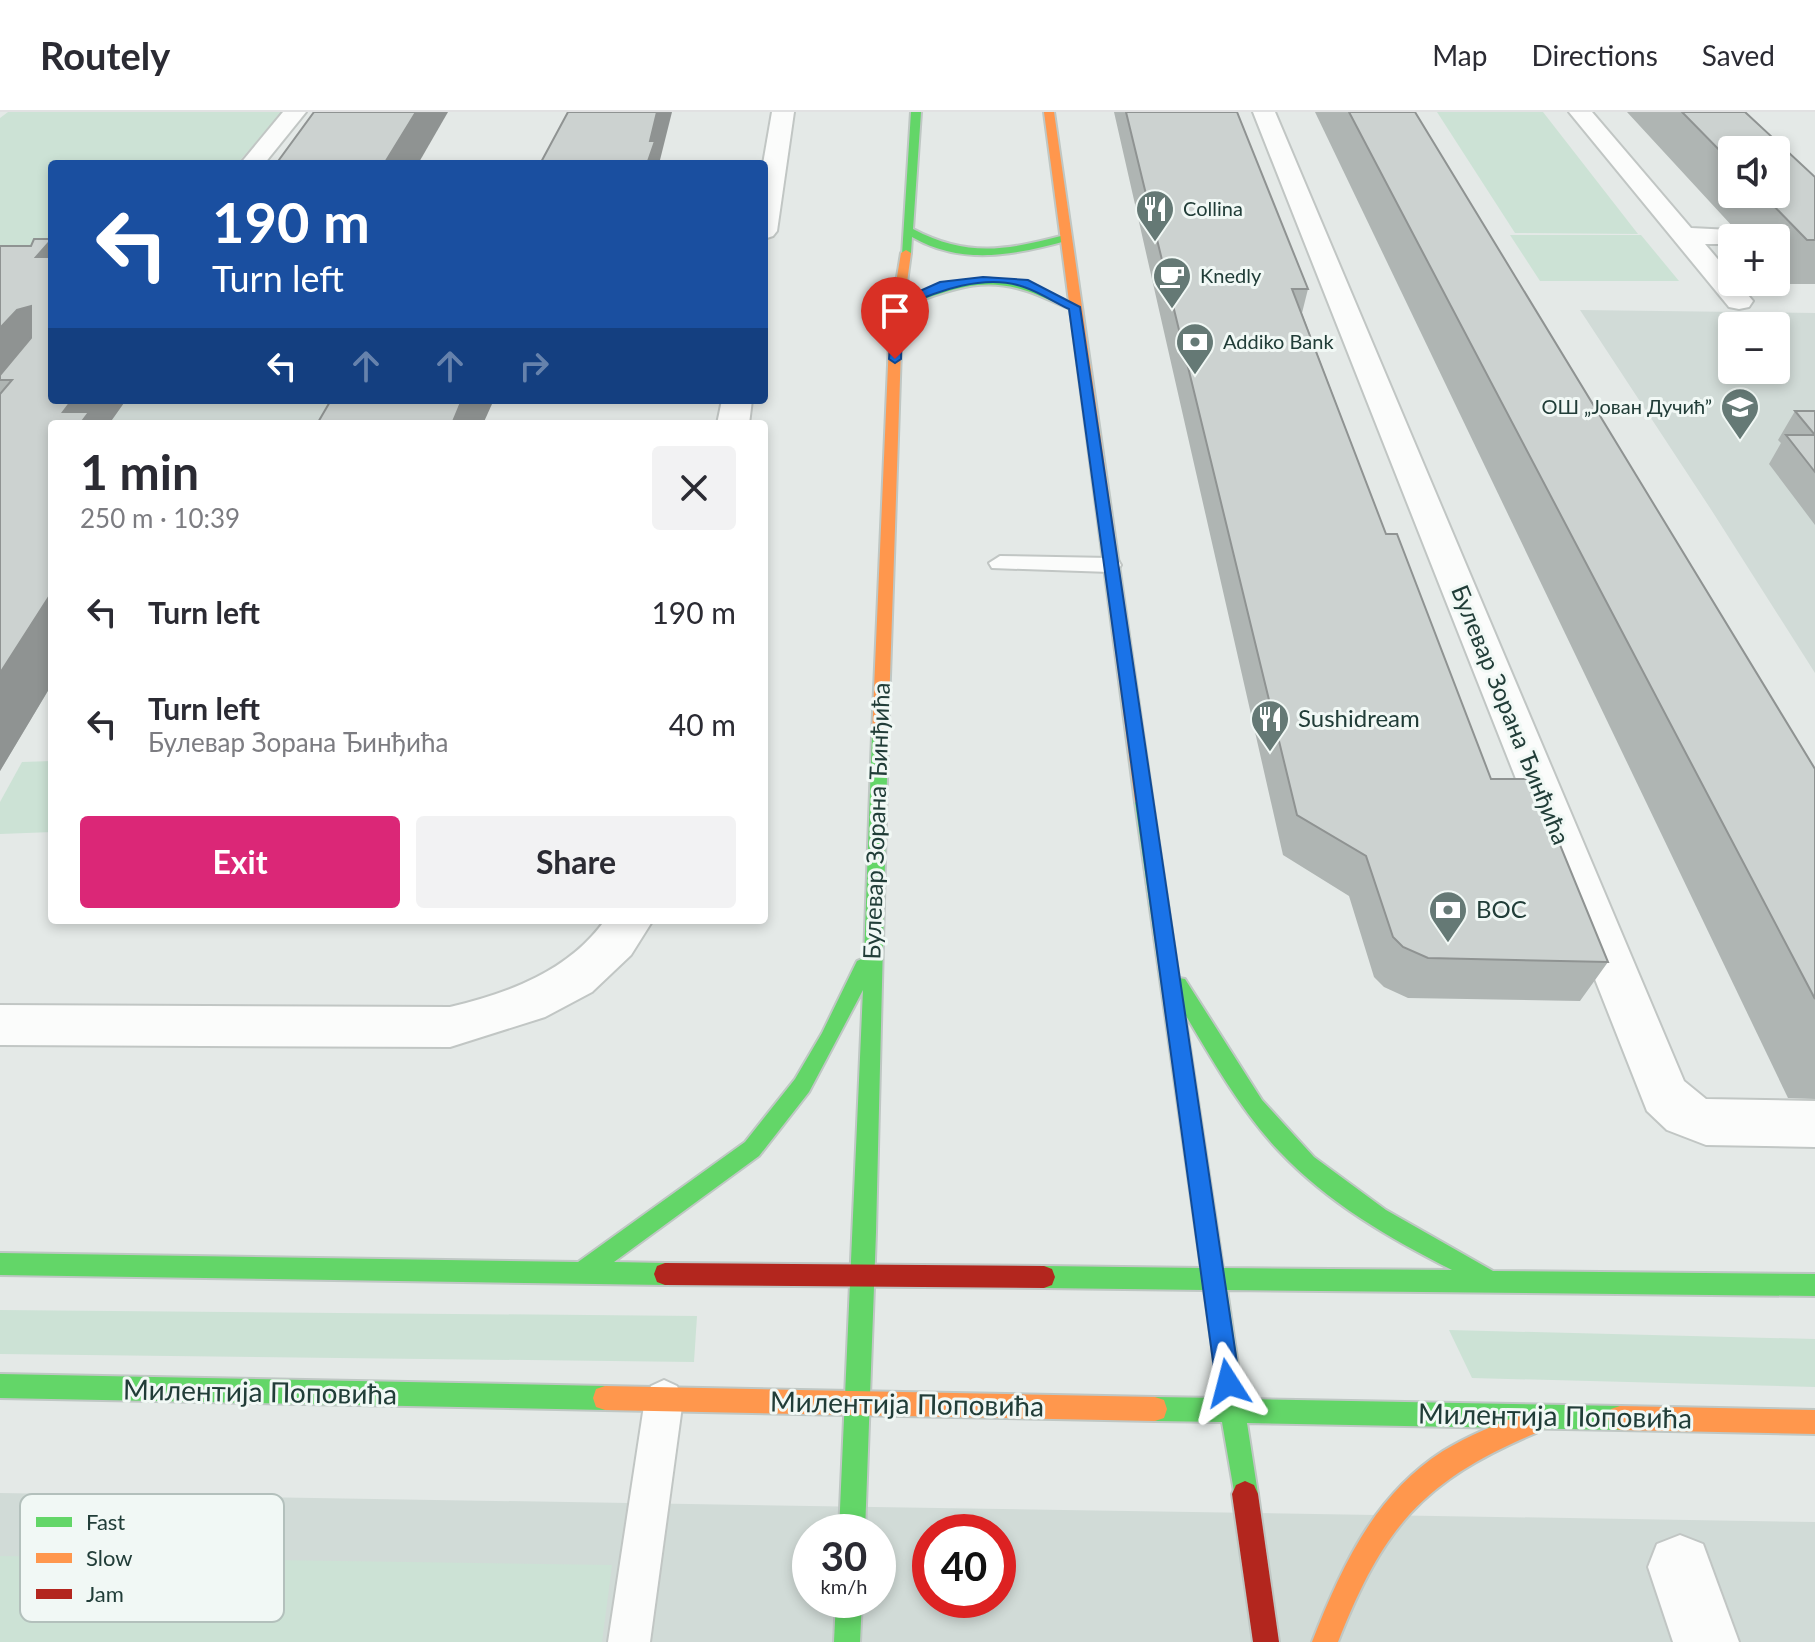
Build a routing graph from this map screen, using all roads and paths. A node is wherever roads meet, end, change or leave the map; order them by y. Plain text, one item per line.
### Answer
1 (295, 112) edge
2 (783, 112) edge
3 (916, 112) edge
4 (1049, 112) edge
5 (1264, 112) edge
6 (1580, 112) edge
7 (255, 160) edge
8 (768, 206) edge
9 (910, 231) junction
10 (1685, 236) junction
11 (1718, 236) edge
12 (1065, 238) junction
13 (1739, 301) dead end
14 (897, 305) junction
15 (1074, 307) junction
16 (1000, 563) dead end
17 (1110, 565) junction
18 (628, 924) edge
19 (872, 949) junction
20 (1167, 969) junction
21 (0, 1025) edge
22 (1815, 1124) edge
23 (0, 1264) edge
24 (581, 1273) junction
25 (863, 1277) junction
26 (1212, 1278) junction
27 (1494, 1280) junction
28 (1815, 1285) edge
29 (0, 1386) edge
30 (664, 1399) junction
31 (857, 1404) junction
32 (1232, 1410) junction
33 (1553, 1416) junction
34 (1815, 1422) edge
35 (853, 1514) edge
36 (1680, 1567) dead end
37 (848, 1618) edge
38 (629, 1642) edge
39 (847, 1642) edge
40 (1266, 1642) edge
41 (1325, 1642) edge
42 (1706, 1642) edge

1 - 7 street
2 - 8 street
3 - 9 street, Булевар Зорана Ђинђића
4 - 12 street
5 - 22 street, Булевар Зорана Ђинђића
6 - 10 street
9 - 12 street
9 - 14 street, Булевар Зорана Ђинђића
10 - 11 street
10 - 13 street
12 - 15 street
14 - 15 street
14 - 19 street, Булевар Зорана Ђинђића
15 - 17 street
16 - 17 lane
17 - 20 street
18 - 21 street
19 - 24 street
19 - 25 street, Булевар Зорана Ђинђића
20 - 26 street
20 - 27 street
23 - 24 street
24 - 25 street
25 - 26 street
25 - 31 street, Булевар Зорана Ђинђића
26 - 27 street
26 - 32 street
27 - 28 street
29 - 30 street, Милентија Поповића
30 - 31 street, Милентија Поповића
30 - 38 lane
31 - 32 street, Милентија Поповића
31 - 35 street, Булевар Зорана Ђинђића
32 - 33 street, Милентија Поповића
32 - 40 street
33 - 34 street, Милентија Поповића
33 - 41 street
36 - 42 street
37 - 39 street

